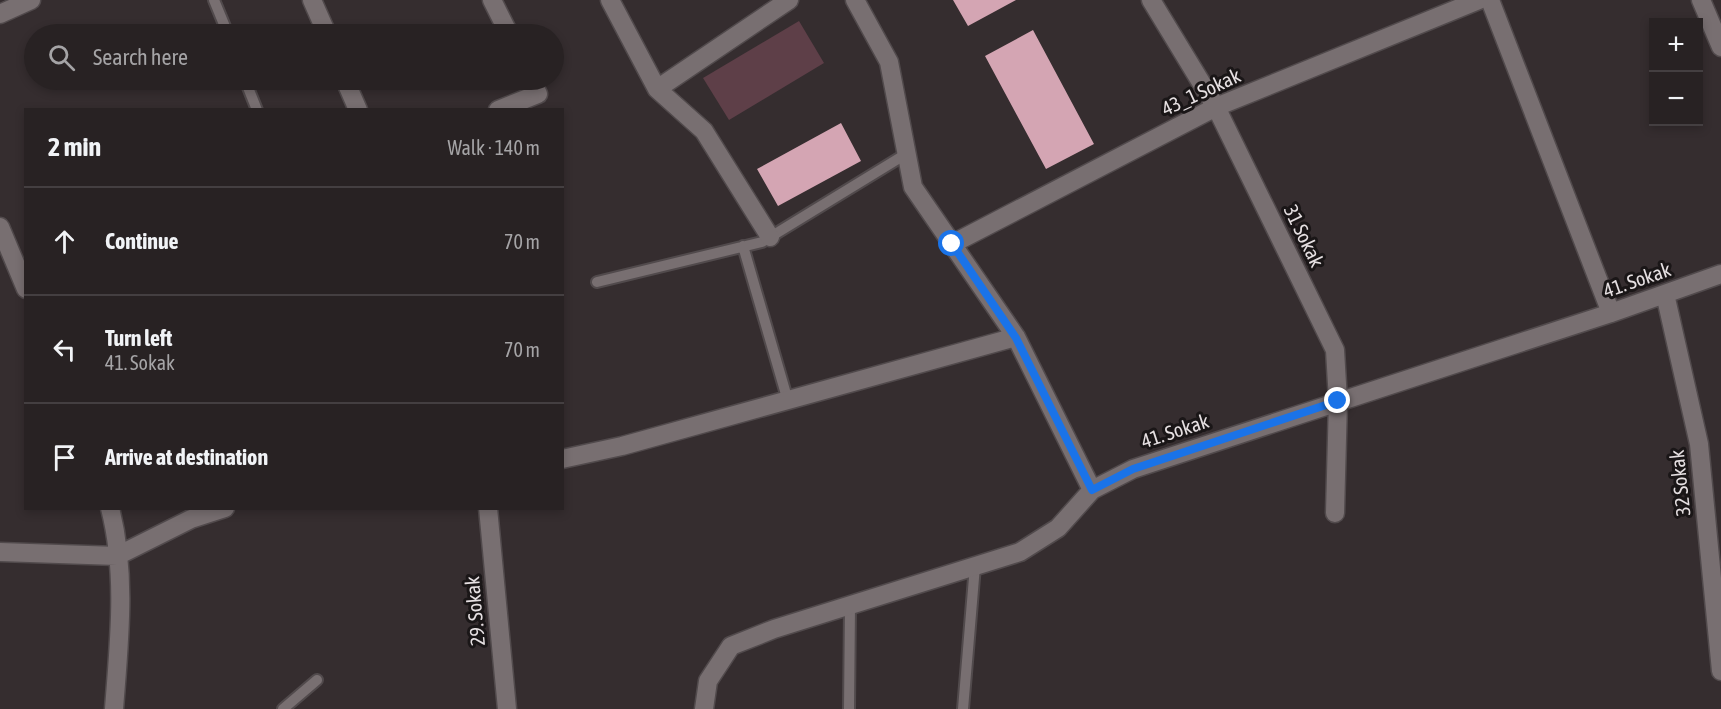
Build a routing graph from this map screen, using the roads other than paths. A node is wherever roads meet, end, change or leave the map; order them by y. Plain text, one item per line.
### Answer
1 (31, 0) edge
2 (214, 0) edge
3 (312, 0) edge
4 (492, 0) edge
5 (610, 0) edge
6 (789, 0) edge
7 (855, 0) edge
8 (1151, 0) edge
9 (1479, 0) edge
10 (1490, 0) edge
11 (1701, 0) edge
12 (0, 14) edge
13 (224, 24) edge
14 (323, 24) edge
15 (504, 24) edge
16 (1721, 47) edge
17 (657, 89) junction
18 (249, 90) edge
19 (349, 90) edge
20 (529, 90) edge
21 (1216, 107) junction
22 (256, 108) edge
23 (357, 108) edge
24 (501, 108) edge
25 (906, 154) junction
26 (0, 227) edge
27 (770, 237) junction
28 (952, 244) junction
29 (743, 246) junction
30 (22, 269) edge
31 (1721, 274) edge
32 (597, 282) dead end
33 (1665, 294) junction
34 (1611, 313) junction
35 (1016, 338) junction
36 (788, 401) junction
37 (1338, 401) junction
38 (564, 459) edge
39 (1092, 490) junction
40 (111, 510) edge
41 (219, 510) edge
42 (488, 510) edge
43 (1335, 513) dead end
44 (0, 552) edge
45 (117, 556) junction
46 (975, 566) junction
47 (850, 605) junction
48 (1721, 671) edge
49 (317, 680) dead end
50 (114, 709) edge
51 (283, 709) edge
52 (507, 709) edge
53 (704, 709) edge
54 (849, 709) edge
55 (963, 709) edge

1 - 12 street
2 - 13 lane
3 - 14 street
4 - 15 street
5 - 17 street
6 - 17 street
7 - 25 street
8 - 21 street, 31 Sokak
9 - 21 street, 43_1 Sokak
10 - 34 street
11 - 16 street
17 - 27 street
18 - 22 lane
19 - 23 street
20 - 24 street
21 - 28 street, 43_1 Sokak
21 - 37 street, 31 Sokak
25 - 27 lane
25 - 28 street
26 - 30 street
27 - 29 lane
28 - 35 street
29 - 32 lane
29 - 36 lane
31 - 33 street, 41. Sokak
33 - 34 street, 41. Sokak
33 - 48 street, 32 Sokak
34 - 37 street, 41. Sokak
35 - 36 street
35 - 39 street
36 - 38 street
37 - 39 street, 41. Sokak
37 - 43 street, 31 Sokak
39 - 46 street, 41. Sokak
40 - 45 street
41 - 45 street
42 - 52 street, 29. Sokak
44 - 45 street
45 - 50 street
46 - 47 street, 41. Sokak
46 - 55 lane
47 - 53 street, 41. Sokak
47 - 54 lane
49 - 51 lane

